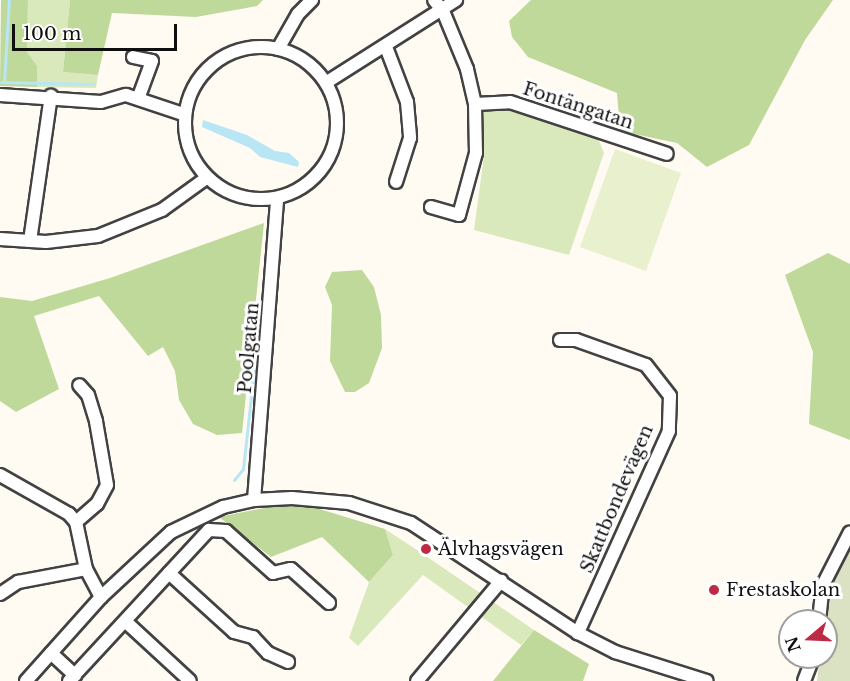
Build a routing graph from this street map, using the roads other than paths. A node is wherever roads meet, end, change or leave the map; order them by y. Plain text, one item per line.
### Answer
1 (312, 0) edge
2 (434, 0) edge
3 (456, 0) edge
4 (443, 10) junction
5 (386, 47) junction
6 (278, 49) junction
7 (133, 57) dead end
8 (327, 82) junction
9 (0, 94) edge
10 (51, 96) junction
11 (132, 97) junction
12 (475, 104) junction
13 (183, 114) junction
14 (668, 154) dead end
15 (205, 179) junction
16 (396, 182) dead end
17 (277, 199) junction
18 (431, 207) dead end
19 (0, 238) edge
20 (30, 241) junction
21 (560, 339) dead end
22 (79, 385) dead end
23 (0, 476) edge
24 (254, 500) junction
25 (76, 522) junction
26 (850, 531) edge
27 (86, 569) junction
28 (169, 573) junction
29 (501, 581) junction
30 (0, 594) edge
31 (101, 597) junction
32 (329, 603) dead end
33 (820, 609) edge
34 (125, 621) junction
35 (578, 633) junction
36 (51, 653) junction
37 (288, 662) dead end
38 (72, 678) edge
39 (26, 681) edge
40 (190, 681) edge
41 (417, 681) edge
42 (707, 681) edge

1 - 6 street
2 - 4 street
3 - 4 street
4 - 5 street
4 - 12 street
5 - 8 street
5 - 16 street
6 - 8 street
6 - 13 street
7 - 11 street
8 - 17 street
9 - 10 street
10 - 11 street
10 - 20 street
11 - 13 street
12 - 14 street, Fontängatan
12 - 18 street
13 - 15 street
15 - 17 street
15 - 20 street
17 - 24 street, Poolgatan
19 - 20 street
21 - 35 street, Skattbondevägen
22 - 25 street
23 - 25 street
24 - 29 street
24 - 31 street
25 - 27 street
26 - 33 street
27 - 30 street
27 - 31 street
28 - 32 street
28 - 34 street
28 - 37 street
29 - 35 street
29 - 41 street
31 - 36 street
34 - 38 street
34 - 40 street
35 - 42 street
36 - 38 street
36 - 39 street

